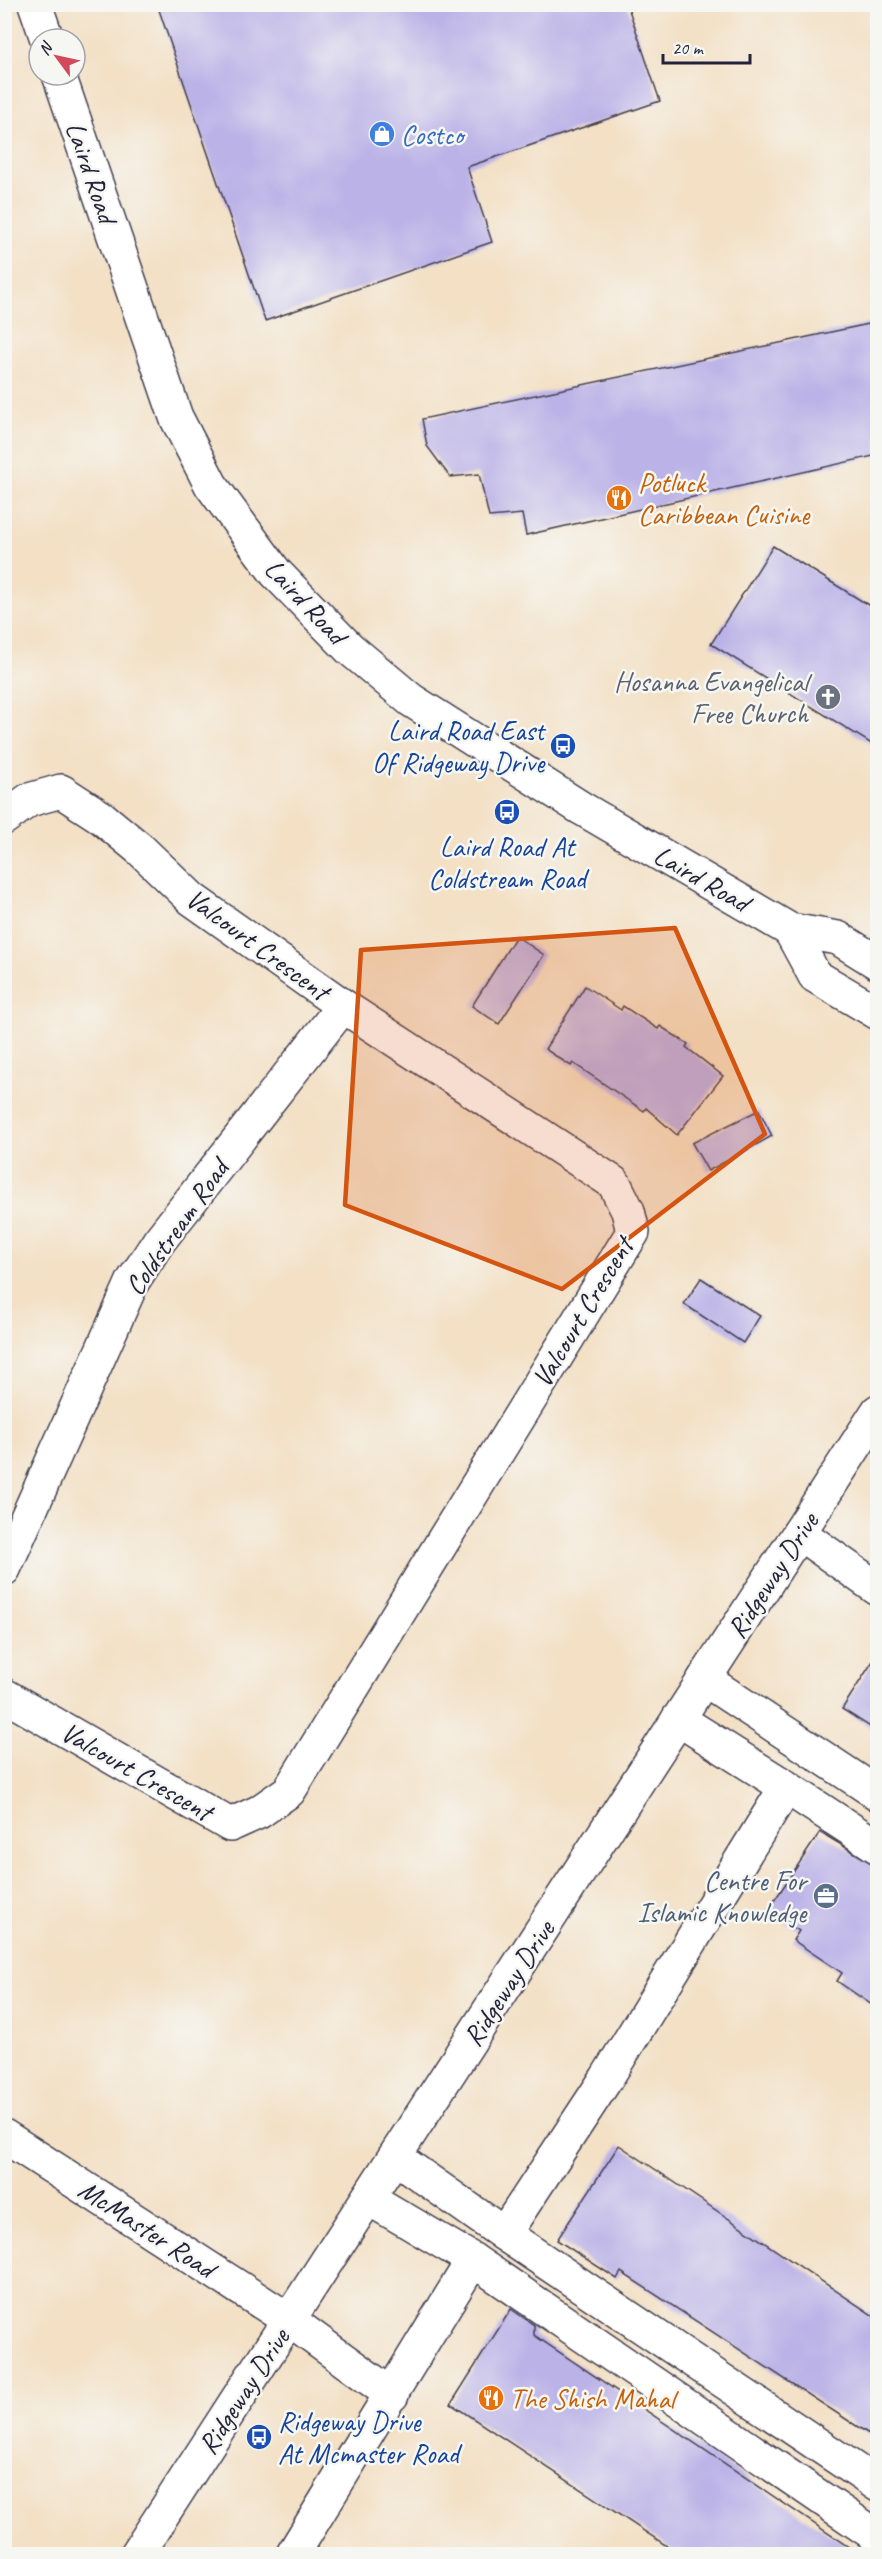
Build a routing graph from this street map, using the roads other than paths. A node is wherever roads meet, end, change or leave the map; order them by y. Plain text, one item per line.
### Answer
1 (36, 4) edge
2 (43, 27) edge
3 (63, 87) edge
4 (4, 818) edge
5 (790, 930) junction
6 (878, 963) edge
7 (343, 1006) junction
8 (878, 1013) edge
9 (878, 1411) edge
10 (799, 1533) junction
11 (4, 1569) edge
12 (878, 1588) edge
13 (704, 1679) junction
14 (4, 1695) edge
15 (678, 1719) junction
16 (786, 1787) junction
17 (878, 1794) edge
18 (878, 1847) edge
19 (4, 2136) edge
20 (395, 2157) junction
21 (368, 2198) junction
22 (504, 2234) junction
23 (473, 2260) junction
24 (289, 2320) junction
25 (392, 2395) junction
26 (878, 2485) edge
27 (878, 2537) edge
28 (137, 2554) edge
29 (293, 2554) edge

1 - 2 street
3 - 5 street, Laird Road
4 - 7 street, Valcourt Crescent
5 - 6 street, Laird Road
5 - 8 street
7 - 11 street, Coldstream Road
7 - 14 street, Valcourt Crescent
9 - 10 street, Ridgeway Drive
10 - 12 street
10 - 13 street, Ridgeway Drive
13 - 15 street, Ridgeway Drive
13 - 17 street
15 - 16 street
15 - 20 street, Ridgeway Drive
16 - 18 street
16 - 22 street
19 - 24 street, McMaster Road
20 - 21 street, Ridgeway Drive
20 - 22 street
21 - 23 street
21 - 24 street, Ridgeway Drive
22 - 26 street
23 - 25 street
23 - 27 street
24 - 25 street, McMaster Road
24 - 28 street, Ridgeway Drive
25 - 29 street

